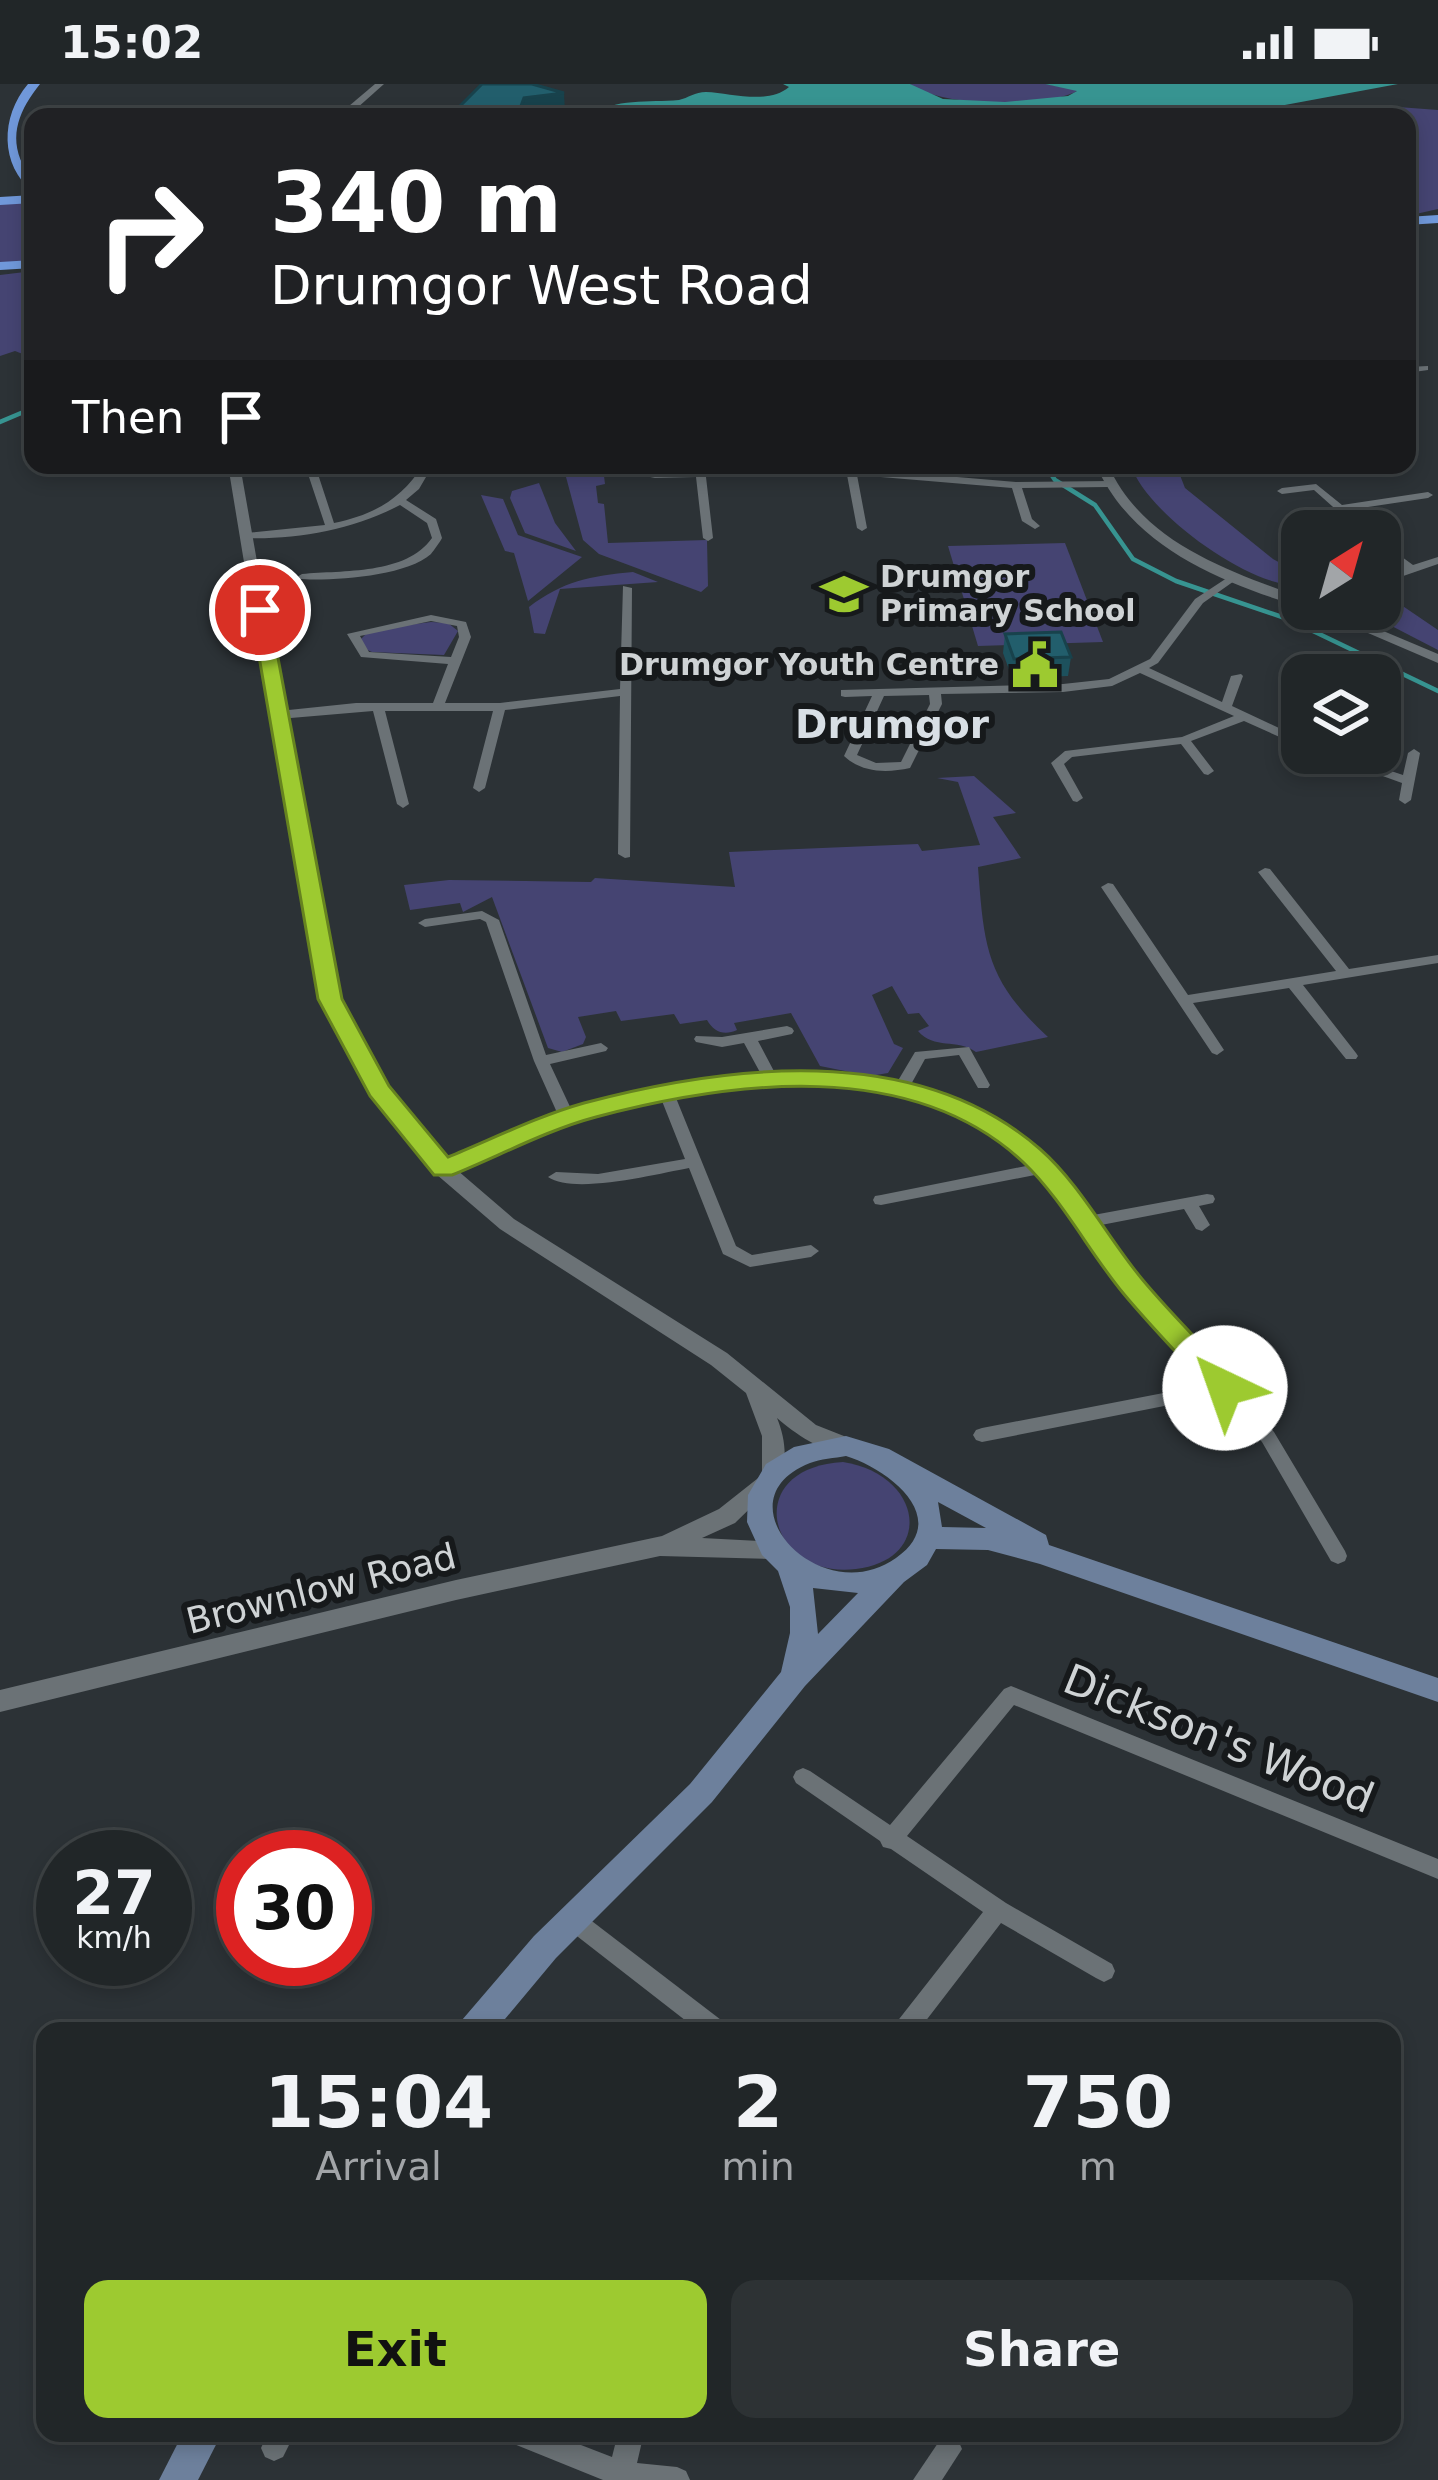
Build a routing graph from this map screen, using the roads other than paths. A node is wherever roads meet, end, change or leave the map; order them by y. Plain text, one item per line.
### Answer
1 (34, 84) edge
2 (380, 84) edge
3 (352, 108) edge
4 (24, 173) edge
5 (1425, 368) dead end
6 (1416, 369) edge
7 (236, 474) edge
8 (313, 474) edge
9 (422, 474) edge
10 (701, 474) edge
11 (852, 474) edge
12 (963, 474) edge
13 (1105, 474) edge
14 (1109, 484) junction
15 (1016, 485) junction
16 (1282, 491) dead end
17 (1428, 495) dead end
18 (400, 501) junction
19 (1341, 508) joint
20 (875, 521) dead end
21 (330, 525) junction
22 (1035, 526) dead end
23 (247, 536) junction
24 (708, 538) dead end
25 (1438, 560) edge
26 (1401, 561) edge
27 (1409, 567) junction
28 (1401, 571) edge
29 (1233, 577) junction
30 (302, 578) dead end
31 (627, 588) dead end
32 (1281, 595) edge
33 (1372, 630) edge
34 (1438, 659) edge
35 (453, 661) junction
36 (1143, 670) junction
37 (1237, 676) dead end
38 (624, 692) junction
39 (935, 692) junction
40 (845, 693) dead end
41 (879, 693) junction
42 (438, 705) junction
43 (378, 706) junction
44 (500, 707) junction
45 (1225, 709) junction
46 (278, 715) junction
47 (1244, 717) junction
48 (1281, 733) edge
49 (1184, 740) junction
50 (1414, 753) dead end
51 (1208, 771) dead end
52 (1390, 774) edge
53 (1408, 781) junction
54 (479, 788) dead end
55 (1077, 798) dead end
56 (1405, 800) dead end
57 (404, 804) dead end
58 (625, 854) dead end
59 (1265, 872) dead end
60 (1108, 887) dead end
61 (425, 923) dead end
62 (1438, 959) edge
63 (1346, 975) junction
64 (1294, 985) junction
65 (1186, 1000) junction
66 (787, 1031) dead end
67 (749, 1038) junction
68 (701, 1039) dead end
69 (601, 1048) dead end
70 (1217, 1050) dead end
71 (1351, 1056) dead end
72 (541, 1061) junction
73 (770, 1078) junction
74 (983, 1085) dead end
75 (900, 1090) junction
76 (668, 1096) junction
77 (567, 1118) junction
78 (695, 1162) junction
79 (1044, 1168) junction
80 (443, 1169) junction
81 (556, 1177) dead end
82 (881, 1200) dead end
83 (1086, 1222) junction
84 (1202, 1225) dead end
85 (811, 1251) dead end
86 (743, 1378) junction
87 (1225, 1388) junction
88 (982, 1435) dead end
89 (846, 1446) junction
90 (914, 1477) junction
91 (769, 1478) junction
92 (927, 1538) junction
93 (660, 1546) junction
94 (1338, 1556) dead end
95 (780, 1558) junction
96 (1080, 1567) junction
97 (896, 1572) junction
98 (794, 1677) junction
99 (1438, 1690) edge
100 (0, 1702) edge
101 (802, 1777) dead end
102 (890, 1840) junction
103 (1438, 1869) edge
104 (998, 1910) junction
105 (572, 1919) junction
106 (1104, 1971) dead end
107 (482, 2022) edge
108 (705, 2022) edge
109 (911, 2022) edge
110 (198, 2442) edge
111 (541, 2442) edge
112 (630, 2442) edge
113 (949, 2450) dead end
114 (621, 2474) junction
115 (178, 2480) edge
116 (677, 2480) edge
117 (926, 2480) edge

1 - 4 highway
2 - 3 street
5 - 6 street
7 - 23 street
8 - 21 street
9 - 18 street
10 - 24 street
11 - 20 street
12 - 15 street
13 - 14 street
14 - 15 street
14 - 29 street
15 - 22 street
16 - 19 street
17 - 19 street
18 - 21 street
18 - 30 street
21 - 23 street
23 - 46 street
25 - 27 street
26 - 27 street
27 - 28 street
29 - 32 street
29 - 36 street
31 - 38 street
33 - 34 street
35 - 35 street
35 - 42 street
36 - 39 street
36 - 45 street
37 - 45 street
38 - 44 street
38 - 58 street
39 - 41 street
39 - 41 street
40 - 41 street
42 - 43 street
42 - 44 street
43 - 46 street
43 - 57 street
44 - 54 street
45 - 47 street
46 - 80 street
47 - 48 street
47 - 49 street
49 - 51 street
49 - 55 street
50 - 53 street
52 - 53 street
53 - 56 street
59 - 63 street
60 - 65 street
61 - 72 street
62 - 63 street
63 - 64 street
64 - 65 street
64 - 71 street
65 - 70 street
66 - 67 street
67 - 68 street
67 - 73 street
69 - 72 street
72 - 77 street
73 - 75 street
73 - 76 street
74 - 75 street
75 - 79 street
76 - 77 street
76 - 78 street
77 - 80 street
78 - 81 street
78 - 85 street
79 - 82 street
79 - 83 street
80 - 86 street
83 - 84 street
83 - 87 street
86 - 89 street
86 - 91 street
87 - 88 street
87 - 94 street
89 - 90 main road
89 - 91 main road
90 - 92 main road
90 - 96 main road
91 - 93 street, Brownlow Road
91 - 95 main road
92 - 96 main road
92 - 97 main road
93 - 95 street, Brownlow Road
93 - 100 street, Brownlow Road
95 - 97 main road
95 - 98 main road
96 - 99 main road
97 - 98 main road
98 - 105 main road
101 - 102 street
102 - 103 street, Dickson's Wood
102 - 104 street
104 - 106 street
104 - 109 street
105 - 107 main road
105 - 108 street
110 - 115 main road
111 - 114 street
112 - 114 street
113 - 117 street
114 - 116 street

